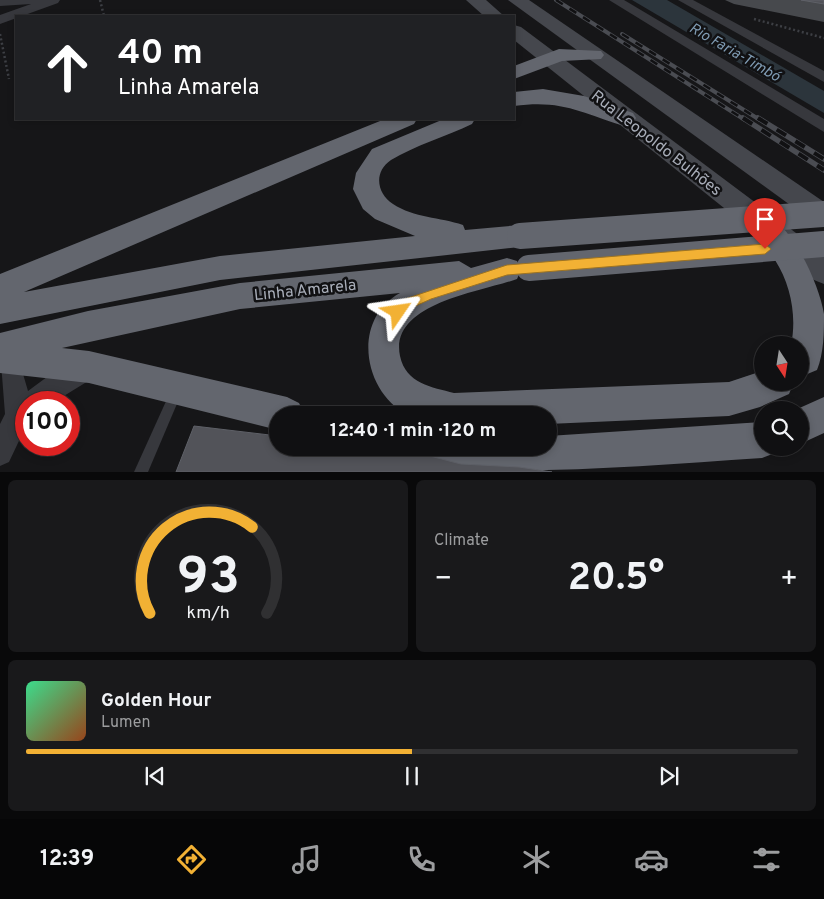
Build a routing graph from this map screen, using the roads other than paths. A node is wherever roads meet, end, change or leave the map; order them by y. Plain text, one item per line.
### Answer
1 (44, 0) edge
2 (54, 0) edge
3 (475, 0) edge
4 (517, 0) edge
5 (615, 0) edge
6 (684, 0) edge
7 (0, 2) edge
8 (494, 15) edge
9 (0, 20) edge
10 (515, 32) edge
11 (594, 55) junction
12 (551, 58) junction
13 (515, 73) edge
14 (824, 77) edge
15 (515, 99) edge
16 (625, 118) junction
17 (404, 120) edge
18 (462, 120) edge
19 (824, 126) edge
20 (817, 211) edge
21 (761, 223) junction
22 (824, 227) edge
23 (510, 236) junction
24 (824, 244) edge
25 (518, 269) junction
26 (824, 271) edge
27 (0, 288) edge
28 (0, 310) edge
29 (3, 355) edge
30 (810, 357) edge
31 (90, 367) junction
32 (178, 388) junction
33 (19, 391) edge
34 (50, 391) edge
35 (757, 391) edge
36 (269, 410) edge
37 (824, 415) edge
38 (809, 422) edge
39 (15, 428) edge
40 (824, 436) edge
41 (809, 437) edge
42 (754, 441) edge
43 (0, 453) edge
44 (557, 453) edge
45 (141, 472) edge

1 - 7 street
2 - 9 street
3 - 8 main road
4 - 11 main road, Rua Leopoldo Bulhões
5 - 19 street
6 - 14 street
10 - 12 main road, Rua Leopoldo Bulhões
11 - 12 highway
11 - 20 main road, Rua Leopoldo Bulhões
12 - 13 highway
12 - 16 main road, Rua Leopoldo Bulhões
15 - 16 highway
16 - 21 main road, Rua Leopoldo Bulhões
17 - 27 highway
18 - 23 highway
20 - 22 highway
20 - 23 highway, Linha Amarela, bridge
21 - 26 main road, Rua Leopoldo Bulhões
21 - 30 highway
23 - 28 highway, Linha Amarela
24 - 25 highway, Linha Amarela, bridge
25 - 29 highway, Linha Amarela
25 - 35 highway
29 - 31 highway
29 - 33 street
31 - 32 highway
31 - 34 street
32 - 36 highway
32 - 45 lane
37 - 38 highway
39 - 43 street
40 - 41 highway
42 - 44 highway

